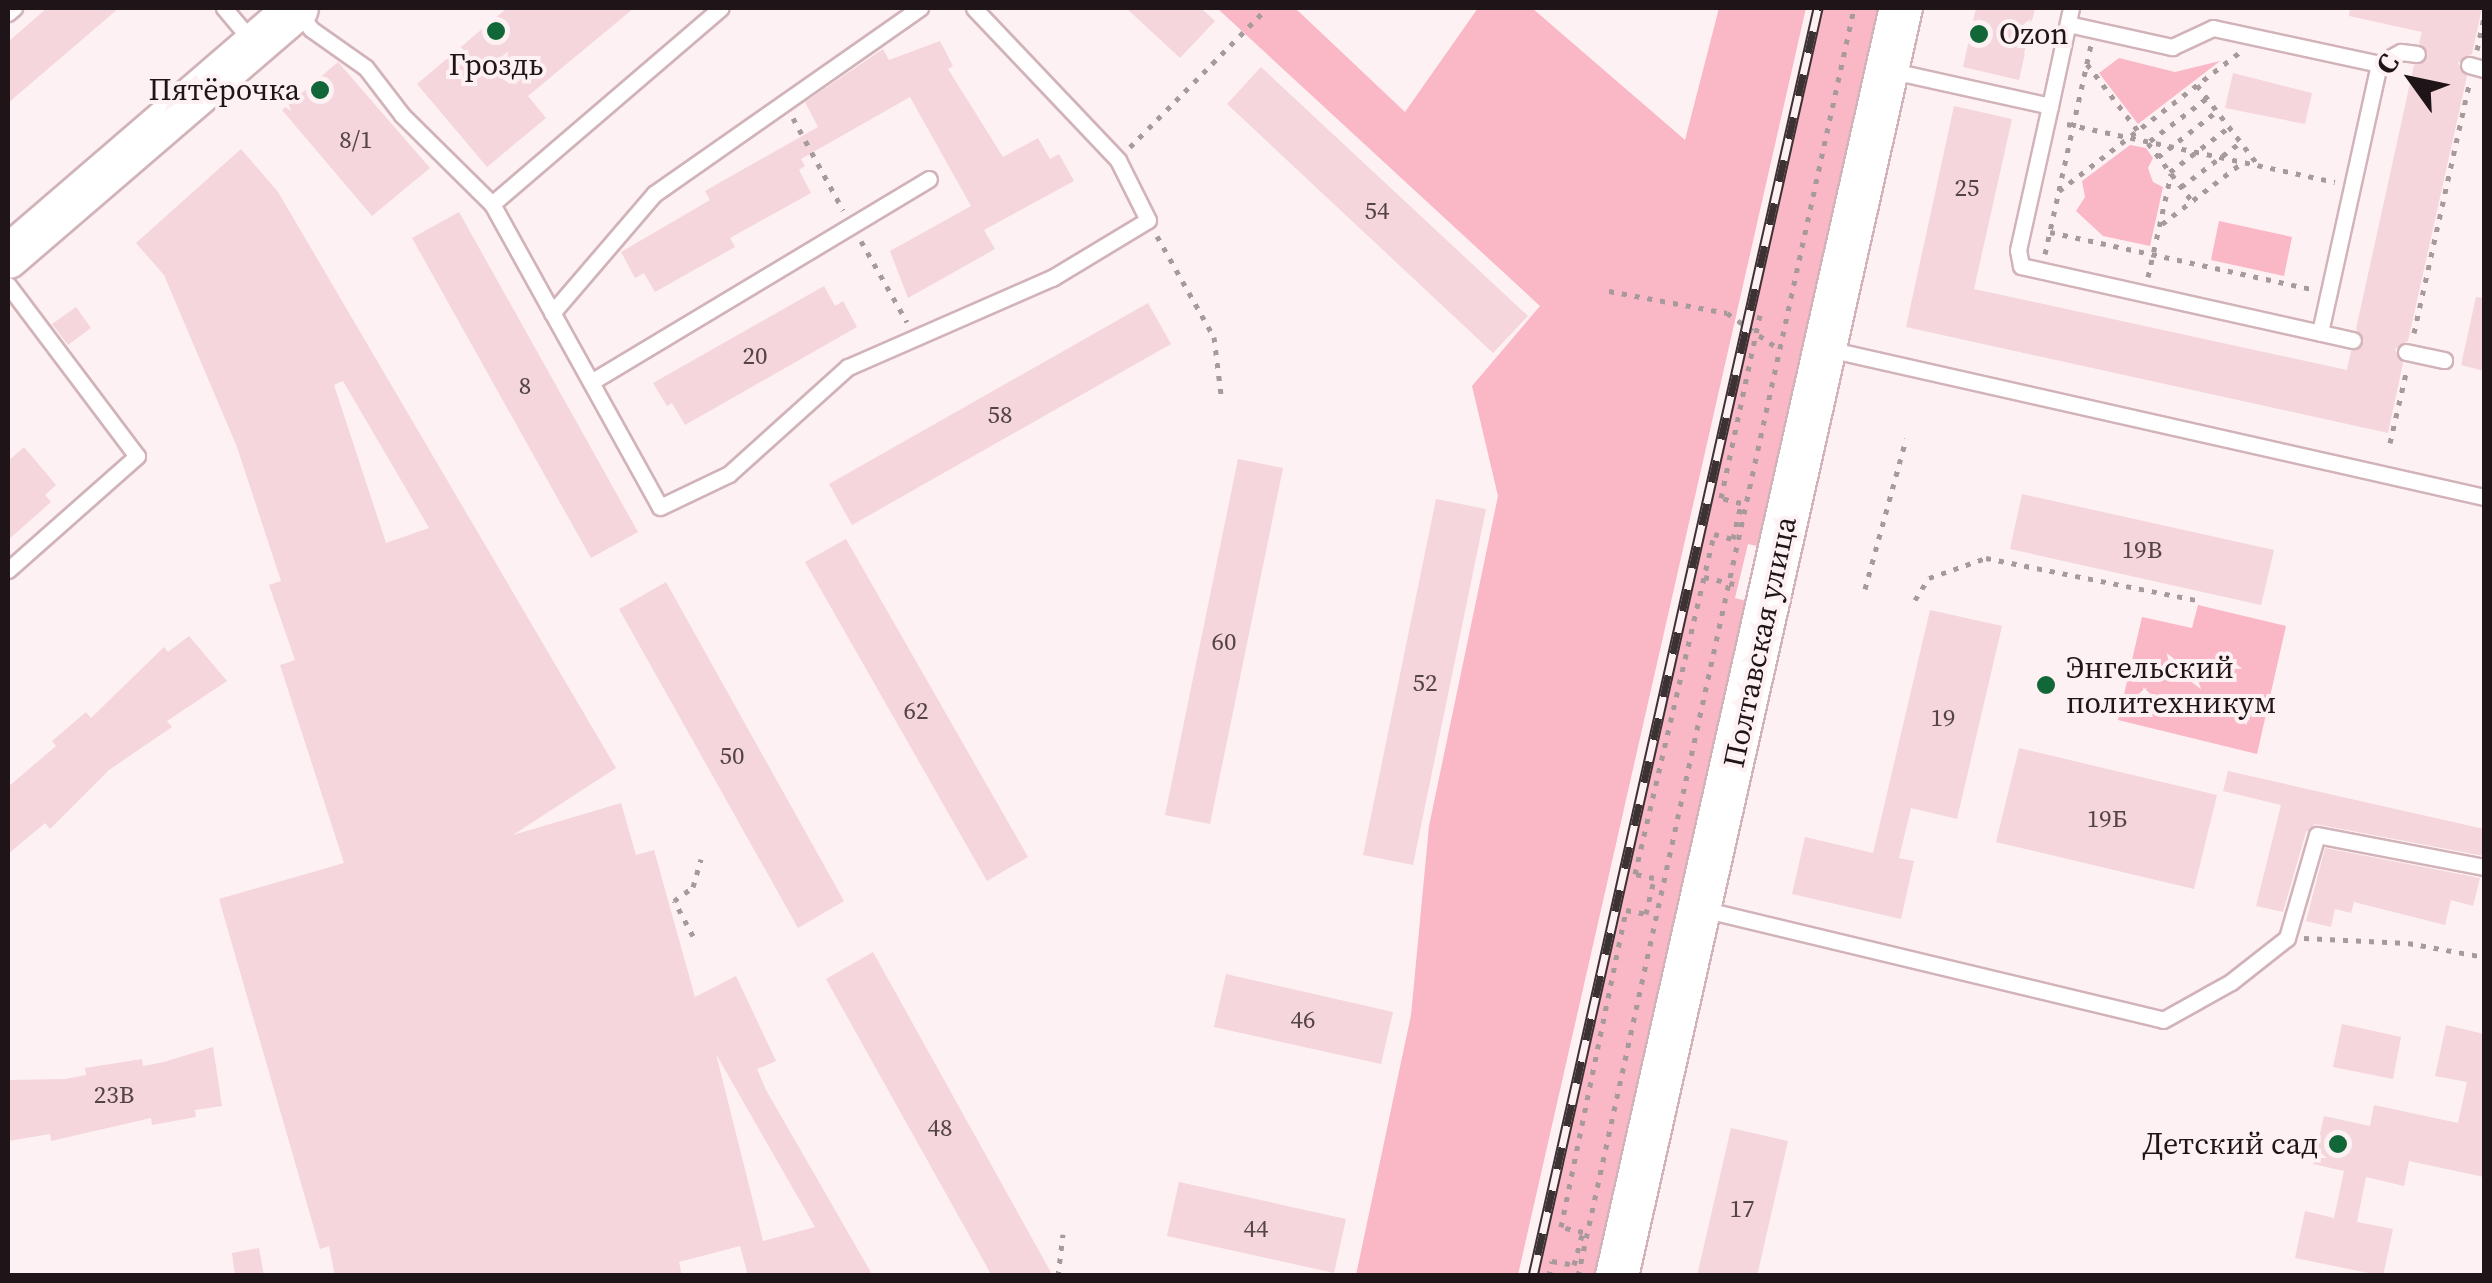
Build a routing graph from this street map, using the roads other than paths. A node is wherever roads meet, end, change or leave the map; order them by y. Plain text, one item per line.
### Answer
1 (14, 8) edge
2 (224, 8) edge
3 (297, 8) edge
4 (721, 8) edge
5 (920, 8) edge
6 (974, 8) edge
7 (1901, 8) edge
8 (8, 14) edge
9 (2069, 16) edge
10 (255, 45) junction
11 (2417, 54) dead end
12 (2379, 64) junction
13 (1887, 70) junction
14 (2048, 112) junction
15 (930, 179) dead end
16 (492, 204) junction
17 (8, 258) edge
18 (8, 285) edge
19 (552, 314) junction
20 (2320, 333) junction
21 (2354, 340) dead end
22 (1824, 348) junction
23 (2408, 352) road end
24 (2444, 360) dead end
25 (591, 382) junction
26 (2484, 497) edge
27 (8, 570) edge
28 (2484, 866) edge
29 (1700, 909) junction
30 (1618, 1276) edge

1 - 8 lane
2 - 10 lane
3 - 10 street
3 - 16 lane
4 - 16 lane
5 - 19 lane
6 - 25 lane
7 - 13 street, Полтавская улица
9 - 12 lane
9 - 14 lane
10 - 17 street
11 - 12 lane
12 - 20 lane
13 - 14 lane
13 - 22 street, Полтавская улица
14 - 20 lane
15 - 25 lane
16 - 19 lane
18 - 27 lane
19 - 25 lane
20 - 21 lane
22 - 26 lane
22 - 29 street, Полтавская улица
23 - 24 lane
28 - 29 lane
29 - 30 street, Полтавская улица

